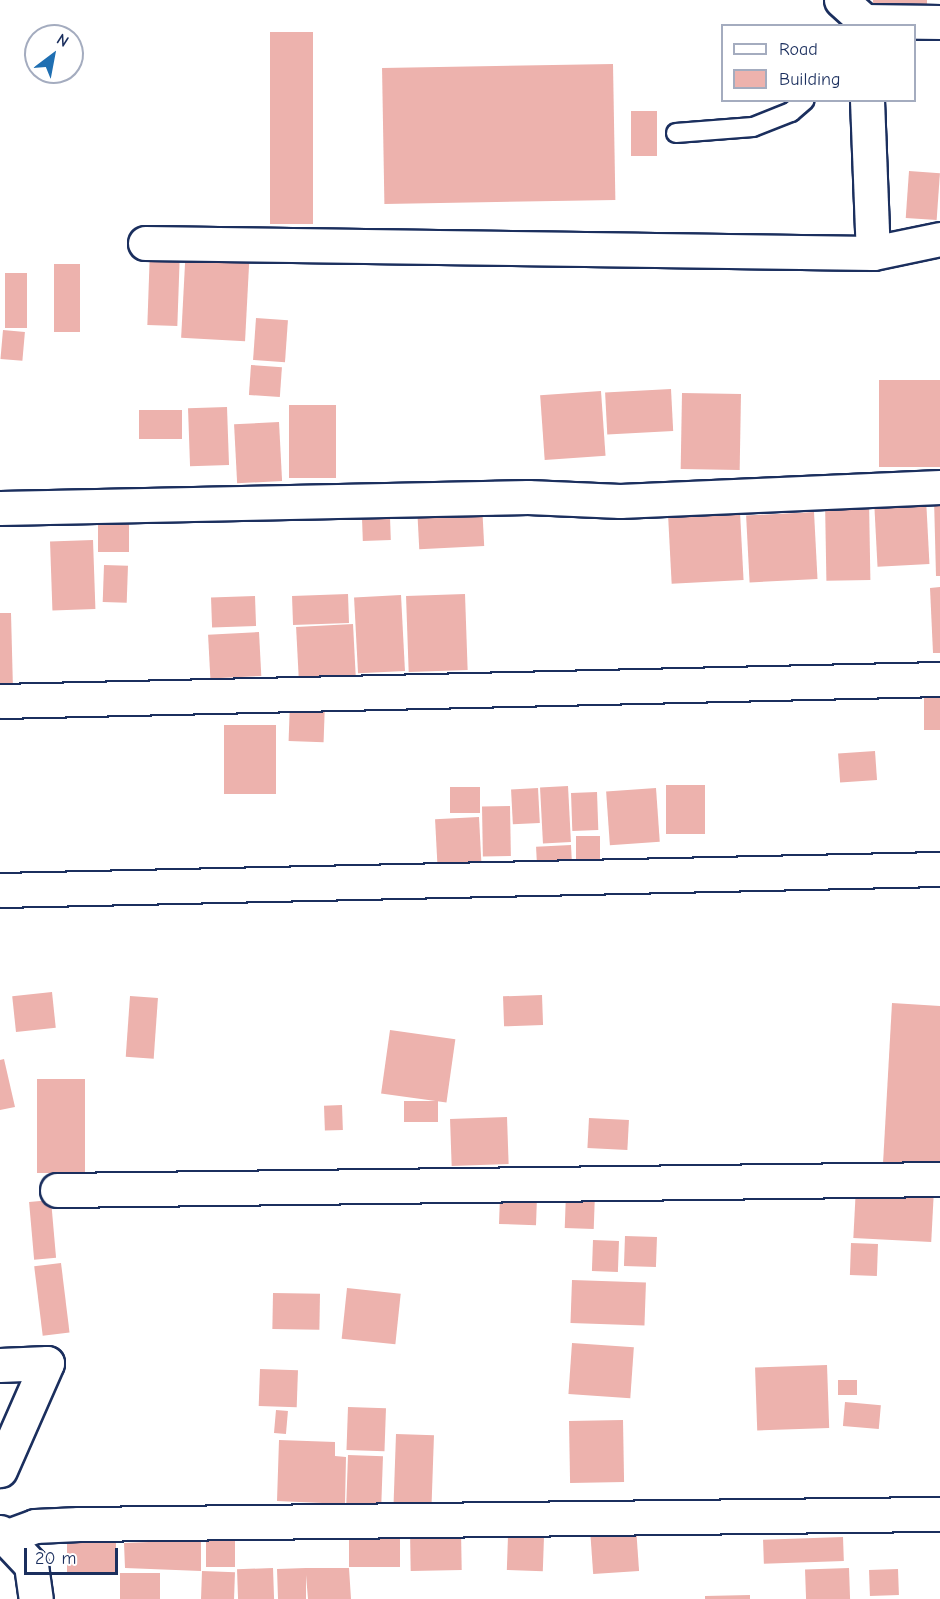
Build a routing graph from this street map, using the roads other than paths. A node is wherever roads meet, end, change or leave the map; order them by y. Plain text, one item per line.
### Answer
1 (856, 16) edge
2 (940, 22) edge
3 (803, 102) edge
4 (867, 102) edge
5 (676, 133) dead end
6 (940, 239) edge
7 (145, 243) dead end
8 (873, 253) junction
9 (940, 487) edge
10 (0, 508) edge
11 (940, 679) edge
12 (0, 701) edge
13 (940, 869) edge
14 (0, 890) edge
15 (940, 1179) edge
16 (57, 1190) dead end
17 (0, 1365) edge
18 (0, 1470) edge
19 (940, 1514) edge
20 (4, 1534) edge
21 (36, 1599) edge

1 - 2 street
3 - 5 lane
4 - 8 street
6 - 8 street
7 - 8 street
9 - 10 street
11 - 12 street
13 - 14 street
15 - 16 street
17 - 18 street
19 - 20 street
20 - 21 street

